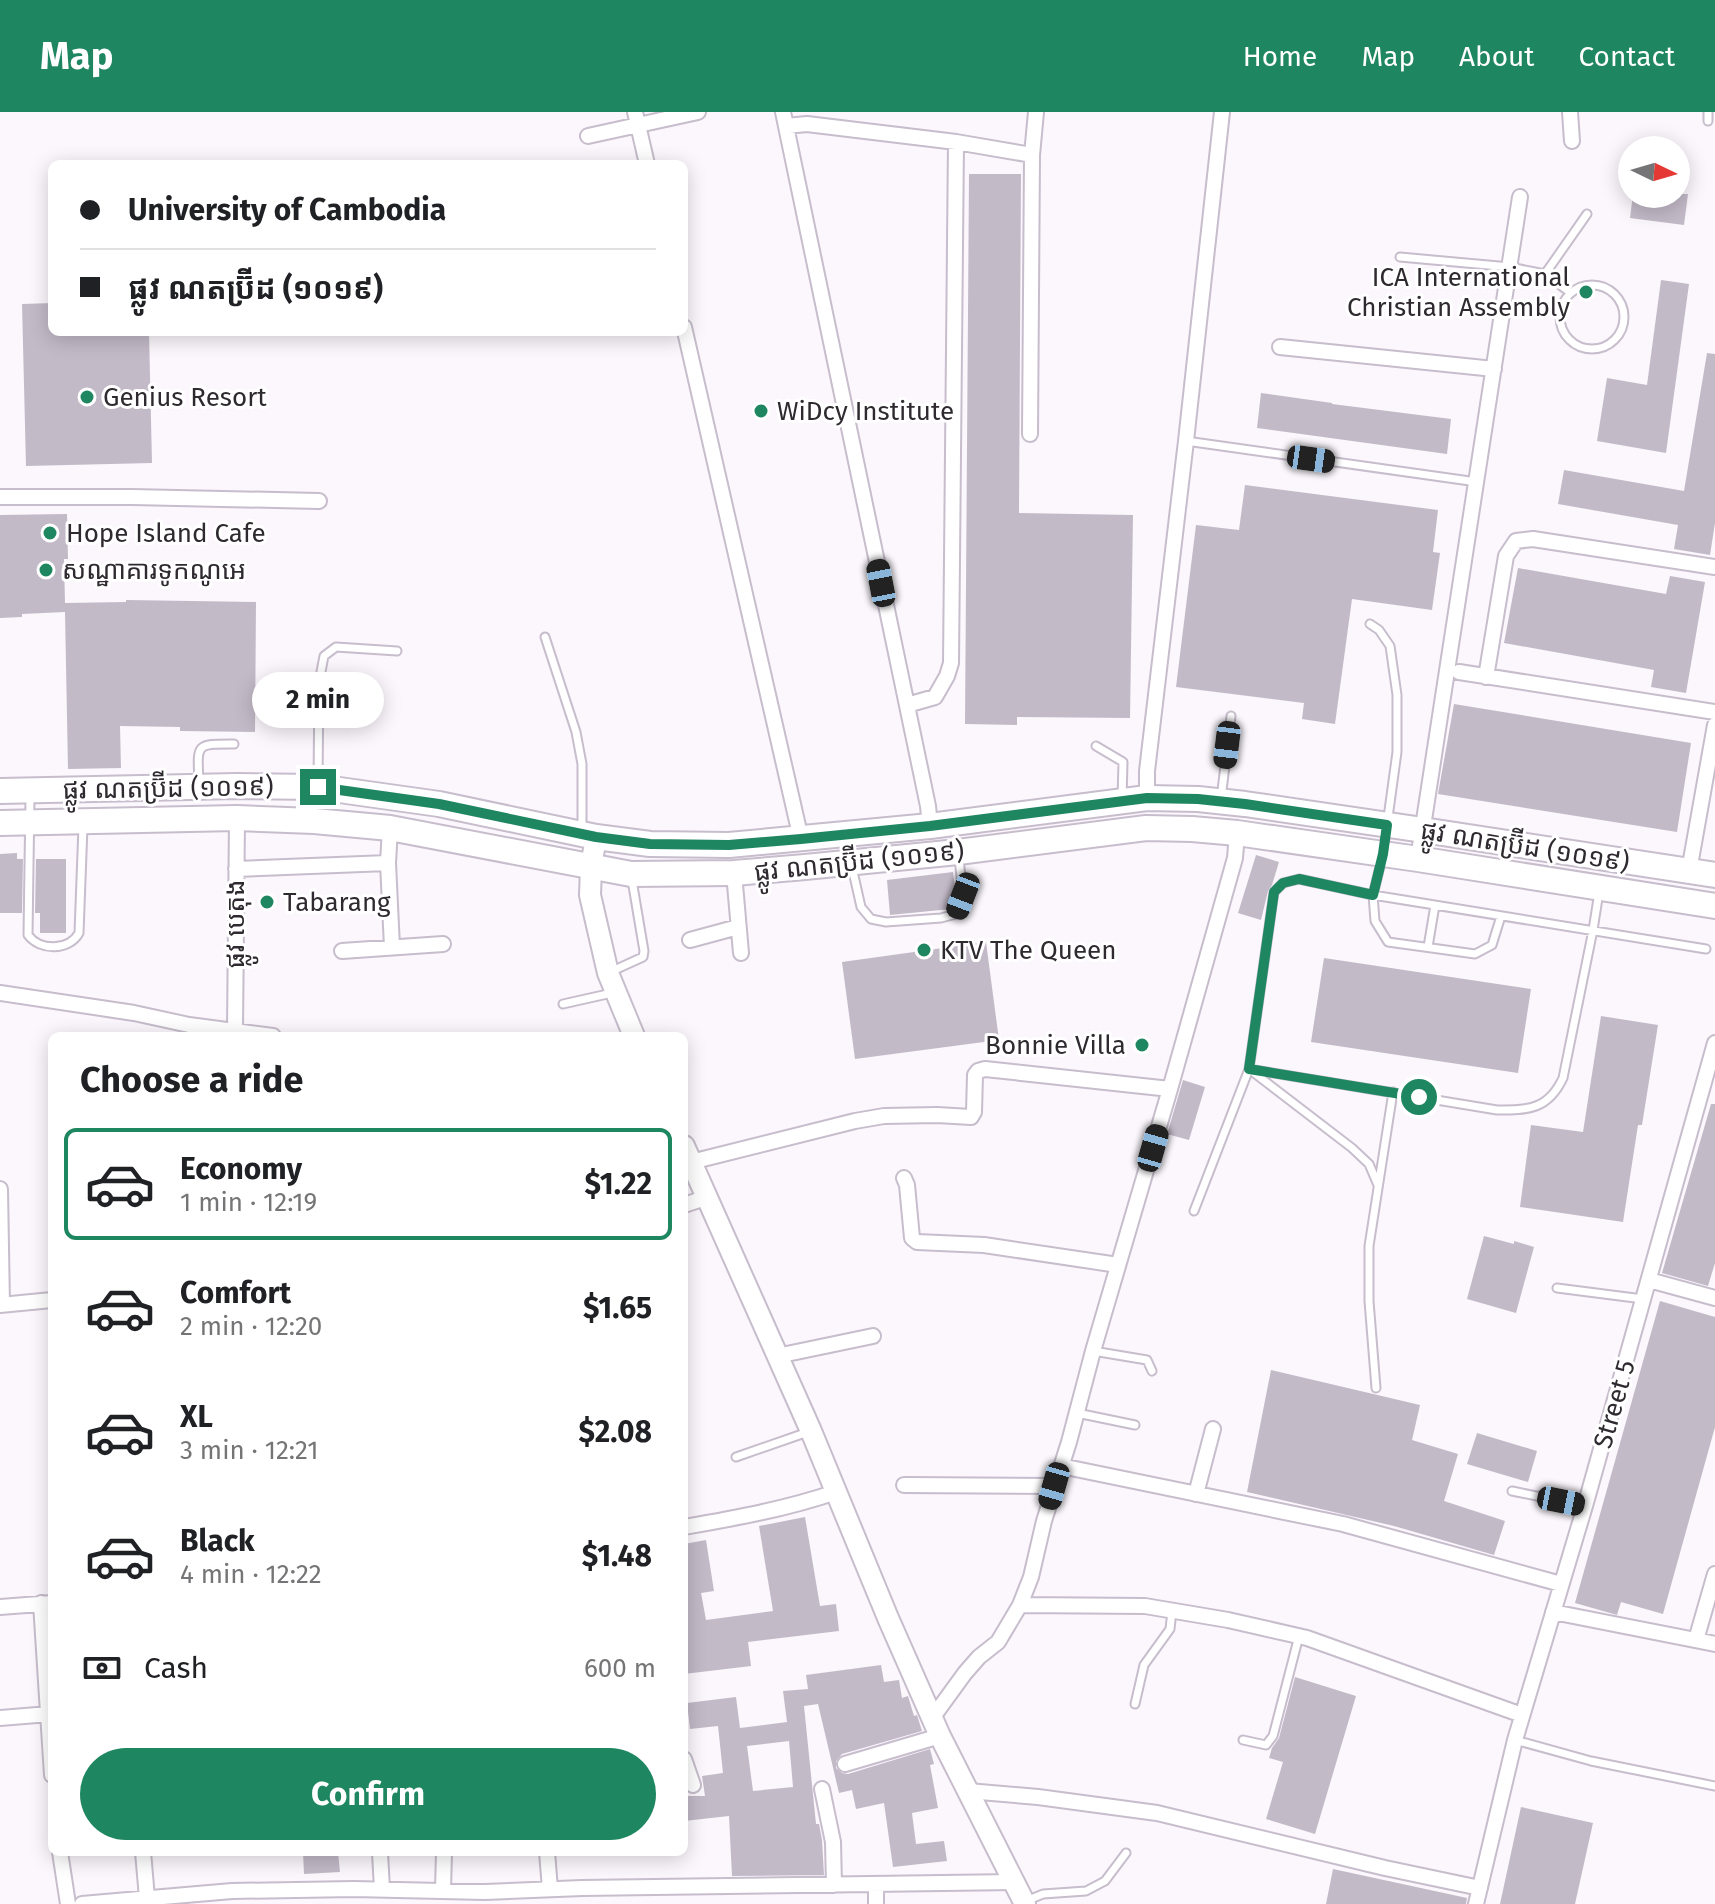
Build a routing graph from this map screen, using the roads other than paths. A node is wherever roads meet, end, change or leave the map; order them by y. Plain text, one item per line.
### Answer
1 (698, 112) edge
2 (1036, 112) edge
3 (1222, 112) edge
4 (1570, 112) edge
5 (636, 118) edge
6 (785, 119) edge
7 (588, 136) dead end
8 (1572, 141) dead end
9 (956, 142) junction
10 (1032, 155) junction
11 (646, 160) edge
12 (1520, 197) dead end
13 (1587, 214) dead end
14 (1400, 257) dead end
15 (1510, 267) junction
16 (1545, 274) junction
17 (1571, 293) junction
18 (686, 336) edge
19 (1280, 347) dead end
20 (1494, 369) junction
21 (1030, 434) dead end
22 (1186, 441) junction
23 (1477, 482) junction
24 (0, 497) edge
25 (319, 501) dead end
26 (1715, 567) edge
27 (1370, 624) dead end
28 (545, 637) dead end
29 (397, 651) dead end
30 (1453, 672) junction
31 (1486, 677) junction
32 (907, 705) junction
33 (1715, 712) edge
34 (1231, 716) dead end
35 (1715, 725) edge
36 (234, 744) dead end
37 (1096, 746) dead end
38 (199, 787) junction
39 (318, 787) junction
40 (30, 790) junction
41 (0, 791) edge
42 (1147, 798) junction
43 (1122, 801) junction
44 (1220, 801) junction
45 (237, 818) junction
46 (83, 821) junction
47 (29, 822) junction
48 (0, 823) edge
49 (1387, 825) junction
50 (930, 826) junction
51 (390, 828) junction
52 (1423, 830) junction
53 (1237, 833) junction
54 (589, 835) junction
55 (801, 839) junction
56 (958, 852) junction
57 (1383, 854) junction
58 (1418, 859) junction
59 (388, 863) junction
60 (851, 863) junction
61 (591, 867) junction
62 (236, 869) junction
63 (1689, 871) junction
64 (734, 873) junction
65 (631, 874) junction
66 (1715, 875) edge
67 (1599, 887) junction
68 (1373, 895) junction
69 (1435, 905) junction
70 (1715, 906) edge
71 (1501, 916) junction
72 (738, 927) junction
73 (1593, 930) junction
74 (690, 940) dead end
75 (443, 944) dead end
76 (392, 947) junction
77 (1428, 947) junction
78 (1706, 949) dead end
79 (342, 951) dead end
80 (741, 953) dead end
81 (611, 983) junction
82 (0, 994) edge
83 (563, 1004) dead end
84 (188, 1030) edge
85 (235, 1030) junction
86 (248, 1032) edge
87 (632, 1032) edge
88 (1715, 1043) edge
89 (1249, 1069) junction
90 (1170, 1089) junction
91 (1393, 1092) junction
92 (688, 1154) edge
93 (904, 1178) dead end
94 (1378, 1185) junction
95 (0, 1189) edge
96 (708, 1197) junction
97 (0, 1199) edge
98 (688, 1204) edge
99 (1194, 1211) dead end
100 (1118, 1265) junction
101 (1649, 1280) junction
102 (1557, 1288) dead end
103 (1715, 1298) edge
104 (1643, 1299) junction
105 (48, 1300) edge
106 (1, 1305) edge
107 (873, 1336) dead end
108 (1093, 1351) junction
109 (777, 1356) junction
110 (1152, 1371) dead end
111 (1376, 1388) dead end
112 (1077, 1413) junction
113 (1135, 1425) dead end
114 (1213, 1429) dead end
115 (811, 1431) junction
116 (736, 1457) dead end
117 (1061, 1466) junction
118 (904, 1485) dead end
119 (1054, 1486) junction
120 (1512, 1491) dead end
121 (836, 1492) junction
122 (1196, 1494) junction
123 (1585, 1506) junction
124 (688, 1526) edge
125 (1715, 1574) edge
126 (1561, 1584) junction
127 (47, 1603) edge
128 (1020, 1605) junction
129 (0, 1607) edge
130 (1172, 1611) junction
131 (1553, 1612) junction
132 (1299, 1636) junction
133 (1696, 1640) junction
134 (1715, 1644) edge
135 (48, 1658) edge
136 (1135, 1704) dead end
137 (48, 1714) edge
138 (1522, 1715) junction
139 (0, 1718) edge
140 (936, 1726) junction
141 (1243, 1740) dead end
142 (1515, 1740) junction
143 (845, 1764) dead end
144 (688, 1771) edge
145 (693, 1785) dead end
146 (1715, 1786) edge
147 (822, 1789) dead end
148 (968, 1791) junction
149 (1126, 1853) dead end
150 (61, 1856) edge
151 (143, 1856) edge
152 (380, 1856) edge
153 (444, 1856) edge
154 (547, 1856) edge
155 (1015, 1882) junction
156 (876, 1884) junction
157 (834, 1885) junction
158 (582, 1888) junction
159 (1480, 1888) junction
160 (550, 1889) junction
161 (382, 1890) junction
162 (443, 1890) junction
163 (291, 1897) edge
164 (354, 1897) edge
165 (147, 1898) junction
166 (484, 1898) edge
167 (1024, 1903) edge
168 (68, 1904) edge
169 (82, 1904) edge
170 (582, 1904) edge
171 (876, 1904) edge
172 (1476, 1904) edge

1 - 5 street
2 - 10 street
3 - 22 street
4 - 8 street
5 - 7 street
5 - 11 street
6 - 9 street
6 - 32 street
9 - 10 street
9 - 32 street
10 - 21 street
12 - 15 street
13 - 16 lane
14 - 15 lane
15 - 16 lane
15 - 20 street
16 - 17 lane
17 - 17 lane
18 - 55 street
19 - 20 street
20 - 23 street
22 - 23 lane
22 - 42 street
23 - 30 street
24 - 25 street
26 - 31 street
27 - 49 lane
28 - 54 lane
29 - 39 lane
30 - 31 street
30 - 52 street
31 - 33 street
32 - 50 street
34 - 44 lane
35 - 63 street
36 - 38 lane
37 - 43 lane
38 - 39 main road, ផ្លូវ ណតប្រ៊ីដ (១០១៩)
38 - 40 main road, ផ្លូវ ណតប្រ៊ីដ (១០១៩)
39 - 54 main road, ផ្លូវ ណតប្រ៊ីដ (១០១៩)
40 - 41 main road, ផ្លូវ ណតប្រ៊ីដ (១០១៩)
40 - 47 lane
42 - 43 main road, ផ្លូវ ណតប្រ៊ីដ (១០១៩)
42 - 44 main road, ផ្លូវ ណតប្រ៊ីដ (១០១៩)
43 - 50 main road, ផ្លូវ ណតប្រ៊ីដ (១០១៩)
44 - 49 main road, ផ្លូវ ណតប្រ៊ីដ (១០១៩)
45 - 46 main road, ផ្លូវ ណតប្រ៊ីដ (១០១៩)
45 - 51 main road, ផ្លូវ ណតប្រ៊ីដ (១០១៩)
45 - 62 street, ផ្លូវ បេតុង
46 - 47 main road, ផ្លូវ ណតប្រ៊ីដ (១០១៩)
46 - 47 lane
47 - 48 main road, ផ្លូវ ណតប្រ៊ីដ (១០១៩)
49 - 52 main road, ផ្លូវ ណតប្រ៊ីដ (១០១៩)
49 - 57 lane
50 - 55 main road, ផ្លូវ ណតប្រ៊ីដ (១០១៩)
51 - 59 street
51 - 61 main road, ផ្លូវ ណតប្រ៊ីដ (១០១៩)
52 - 58 street
52 - 63 main road, ផ្លូវ ណតប្រ៊ីដ (១០១៩)
53 - 56 main road, ផ្លូវ ណតប្រ៊ីដ (១០១៩)
53 - 57 main road, ផ្លូវ ណតប្រ៊ីដ (១០១៩)
53 - 90 street
54 - 55 main road, ផ្លូវ ណតប្រ៊ីដ (១០១៩)
54 - 61 street
56 - 60 main road, ផ្លូវ ណតប្រ៊ីដ (១០១៩)
56 - 60 lane
57 - 58 main road, ផ្លូវ ណតប្រ៊ីដ (១០១៩)
57 - 68 lane
58 - 67 main road, ផ្លូវ ណតប្រ៊ីដ (១០១៩)
59 - 62 street
59 - 76 street
60 - 64 main road, ផ្លូវ ណតប្រ៊ីដ (១០១៩)
61 - 65 main road, ផ្លូវ ណតប្រ៊ីដ (១០១៩)
61 - 81 street
62 - 85 street, ផ្លូវ បេតុង
63 - 66 main road, ផ្លូវ ណតប្រ៊ីដ (១០១៩)
64 - 65 main road, ផ្លូវ ណតប្រ៊ីដ (១០១៩)
64 - 72 street
65 - 81 lane
67 - 70 main road, ផ្លូវ ណតប្រ៊ីដ (១០១៩)
67 - 73 lane
68 - 69 lane
68 - 77 lane
68 - 89 lane
69 - 71 lane
69 - 77 lane
71 - 73 lane
71 - 77 lane
72 - 74 street
72 - 80 street
73 - 78 lane
73 - 91 lane
75 - 76 street
76 - 79 street
81 - 83 lane
81 - 87 street
82 - 84 street
84 - 85 street
85 - 86 street
88 - 101 street, Street 5
89 - 91 lane
89 - 94 lane
89 - 99 lane
90 - 92 street
90 - 100 street
91 - 94 lane
92 - 96 street
93 - 100 street
94 - 111 lane
95 - 97 street
96 - 98 street
96 - 109 street
97 - 106 street
100 - 108 street
101 - 103 street
101 - 104 street, Street 5
102 - 104 lane
104 - 123 street, Street 5
105 - 106 street
107 - 109 street
108 - 110 lane
108 - 112 street
109 - 115 street
112 - 113 lane
112 - 117 street
114 - 122 street
115 - 116 lane
115 - 121 street
117 - 119 street
117 - 122 street
118 - 119 street
119 - 128 street
120 - 123 lane
121 - 124 street
121 - 140 street
122 - 126 street
123 - 126 street, Street 5
125 - 133 street
126 - 131 street, Street 5
127 - 129 street
127 - 135 street
128 - 130 street
128 - 140 street
130 - 132 street
130 - 136 lane
131 - 133 street
131 - 138 street, Street 5
132 - 138 street
132 - 141 lane
133 - 134 street
137 - 139 street
138 - 142 street, Street 5
140 - 143 street
140 - 148 street
142 - 146 lane
142 - 159 street, Street 5
144 - 145 street
147 - 157 street
148 - 155 street
148 - 159 street
149 - 167 lane
150 - 168 street
151 - 165 street
152 - 161 street
153 - 162 street
154 - 160 street
155 - 156 street
155 - 167 street
156 - 157 street
156 - 171 street
157 - 158 street
158 - 160 street
158 - 170 street
159 - 172 street, Street 5
160 - 166 street
161 - 162 street
161 - 164 street
162 - 166 street
163 - 164 street
163 - 165 street
165 - 169 street

